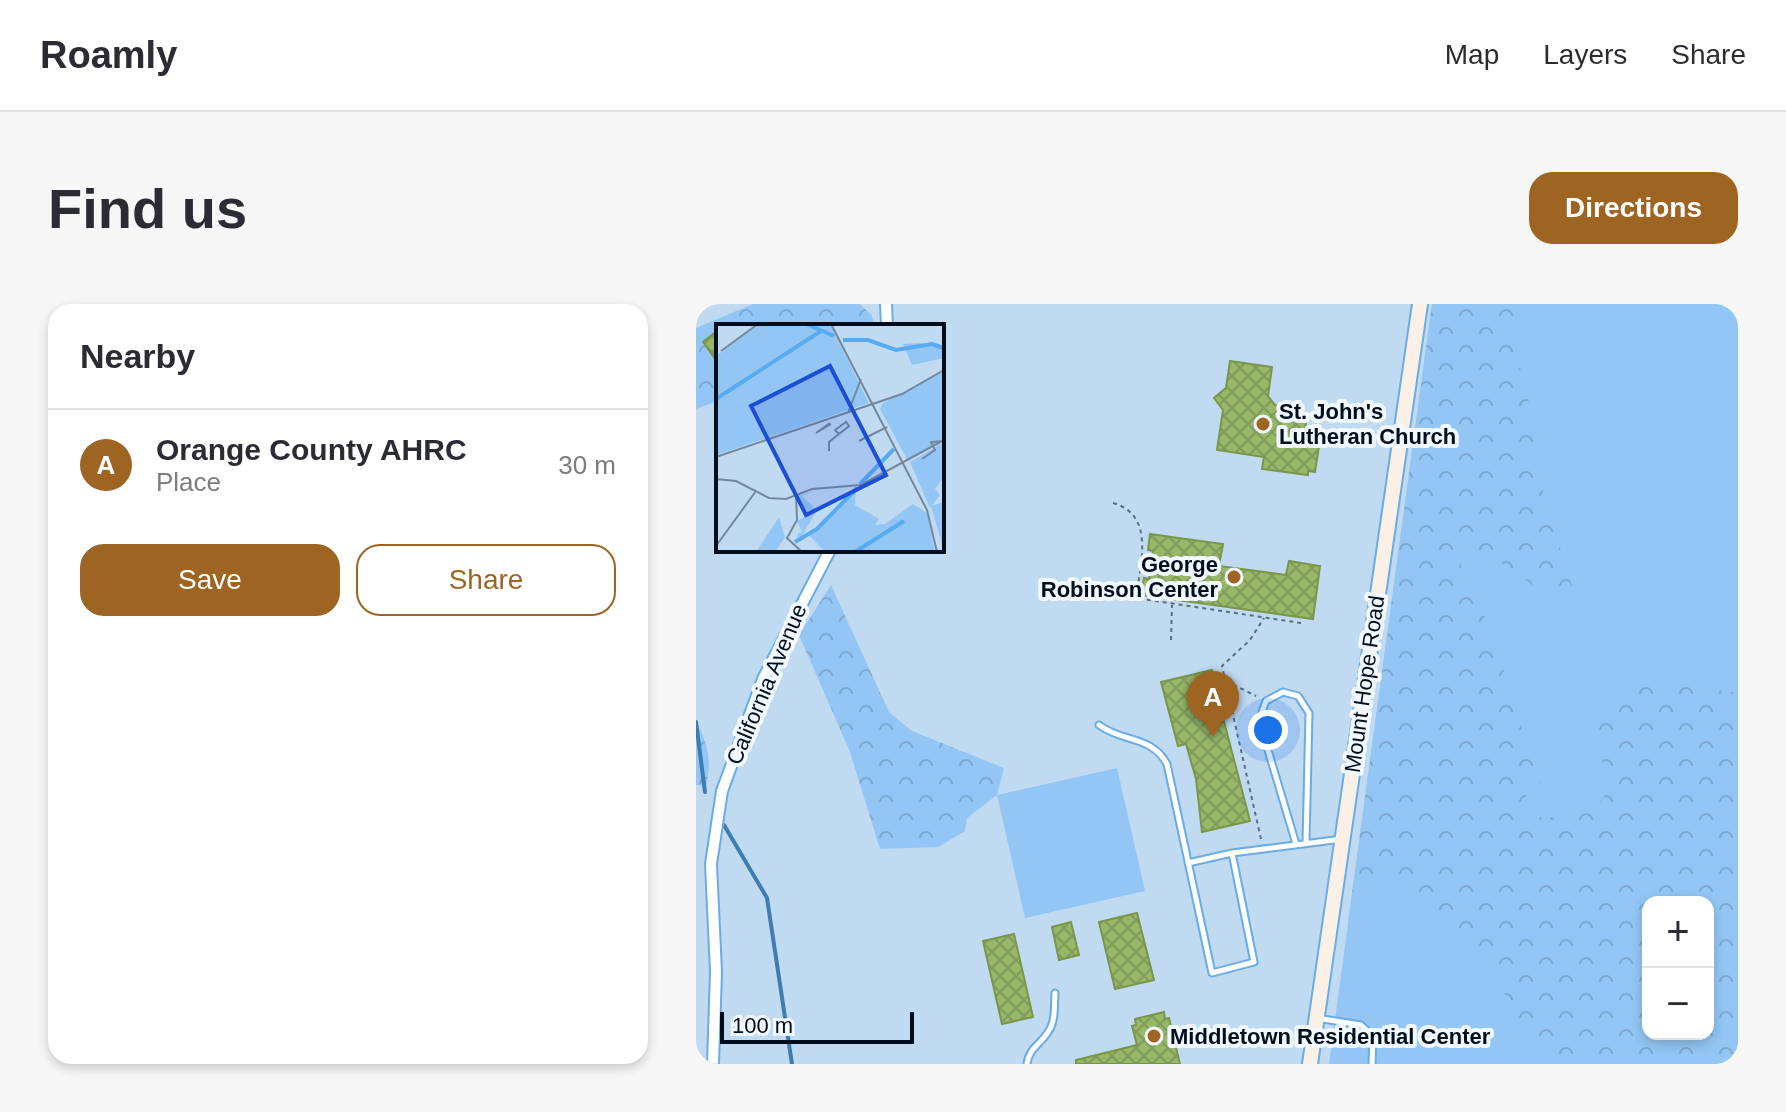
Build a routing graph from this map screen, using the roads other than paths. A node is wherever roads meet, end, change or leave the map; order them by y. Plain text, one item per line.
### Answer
1 (886, 304) edge
2 (1420, 304) edge
3 (887, 324) edge
4 (827, 552) edge
5 (1099, 725) dead end
6 (1342, 839) junction
7 (1306, 843) junction
8 (1296, 844) junction
9 (1232, 853) junction
10 (1188, 863) junction
11 (1055, 993) dead end
12 (1316, 1018) junction
13 (713, 1064) edge
14 (1027, 1064) edge
15 (1310, 1064) edge
16 (1372, 1064) edge

1 - 3 street
2 - 6 street, Mount Hope Road
4 - 13 street, California Avenue
5 - 10 lane
6 - 7 lane
6 - 12 street, Mount Hope Road
7 - 8 lane
7 - 8 lane
8 - 9 lane
9 - 10 lane
9 - 10 lane
11 - 14 lane
12 - 15 street, Mount Hope Road
12 - 16 lane

